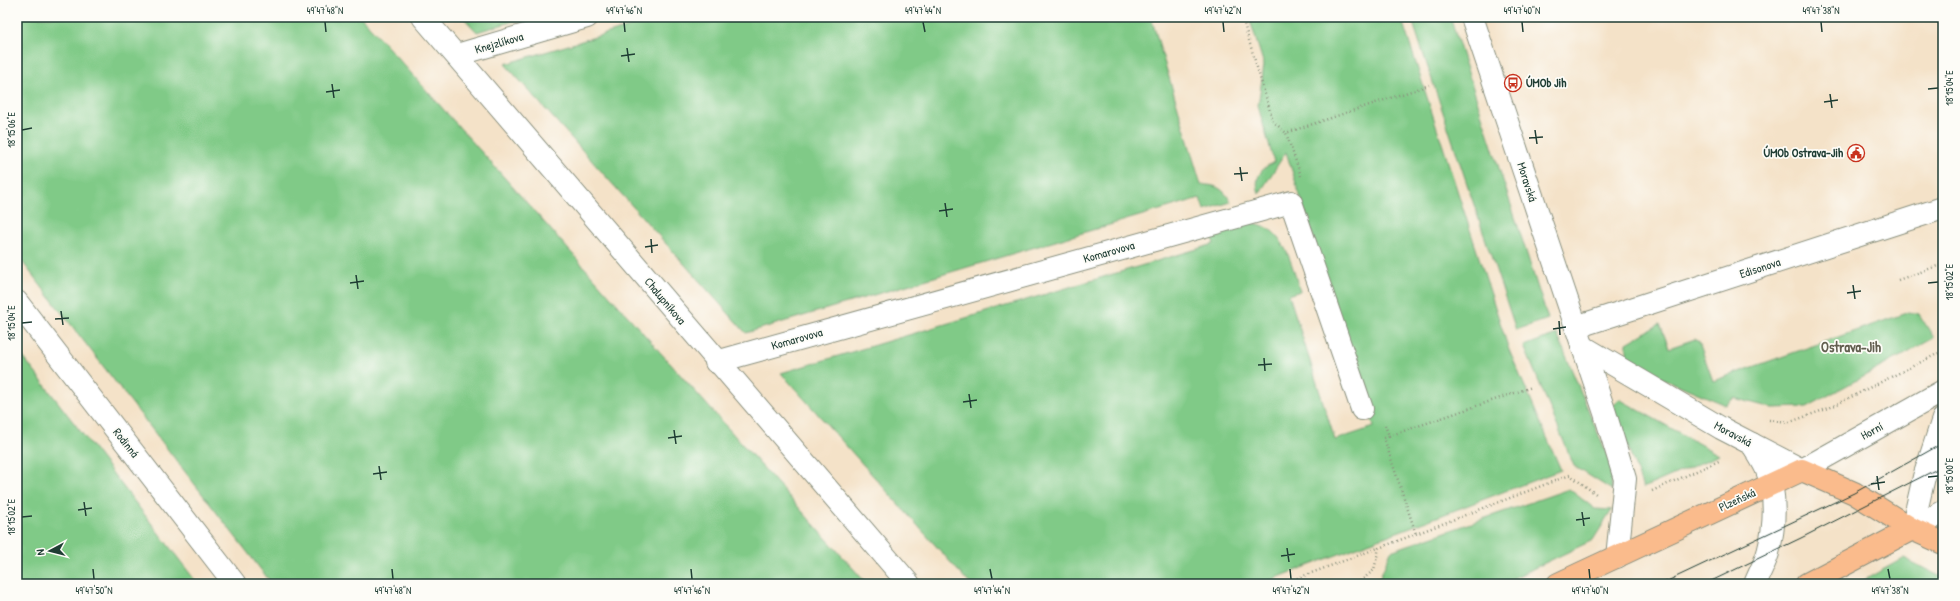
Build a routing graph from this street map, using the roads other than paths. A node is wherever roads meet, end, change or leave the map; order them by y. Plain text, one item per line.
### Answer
1 (423, 17) edge
2 (587, 17) edge
3 (1472, 17) edge
4 (457, 55) junction
5 (1943, 208) edge
6 (17, 302) edge
7 (1579, 337) junction
8 (716, 362) junction
9 (1943, 391) edge
10 (1362, 409) dead end
11 (1943, 419) edge
12 (1752, 444) junction
13 (1802, 470) junction
14 (1771, 484) junction
15 (1943, 512) edge
16 (1912, 529) junction
17 (1943, 543) edge
18 (1617, 557) junction
19 (235, 584) edge
20 (909, 584) edge
21 (1558, 584) edge
22 (1755, 584) edge
23 (1807, 584) edge

1 - 4 street, Chalupníkova
2 - 4 street, Knejzlíkova
3 - 7 street, Moravská
4 - 8 street, Chalupníkova
5 - 7 street, Edisonova
6 - 19 street, Rodinná
7 - 12 street, Moravská
7 - 18 street, Moravská
8 - 10 street, Komarovova
8 - 20 street, Chalupníkova
9 - 13 street, Horní
11 - 16 street
12 - 13 street, Moravská
12 - 14 street
13 - 14 main road, Plzeňská
13 - 16 main road
14 - 18 main road, Plzeňská
14 - 22 street
15 - 16 street
16 - 17 main road
16 - 23 main road
18 - 21 main road, Plzeňská

